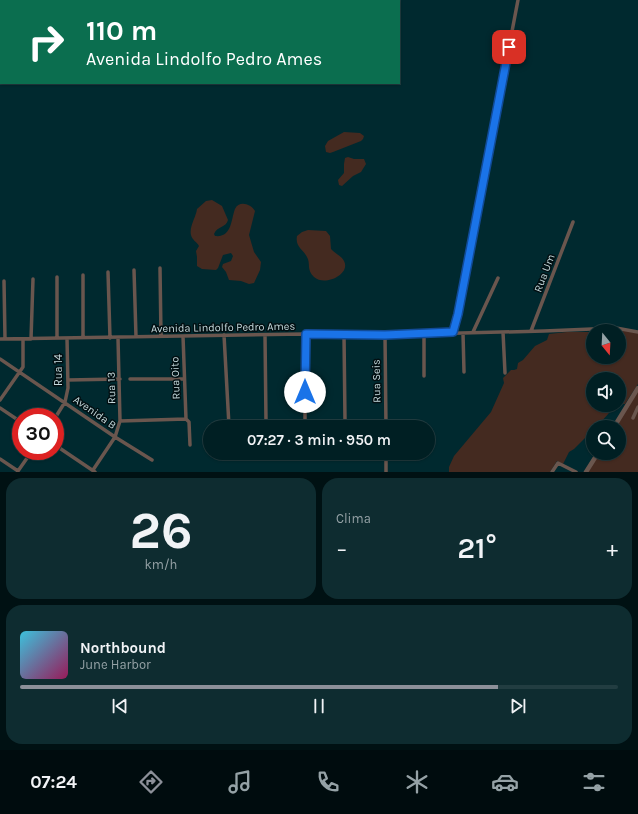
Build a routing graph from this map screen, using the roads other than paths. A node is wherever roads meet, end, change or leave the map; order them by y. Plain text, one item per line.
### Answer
1 (518, 0) edge
2 (573, 222) dead end
3 (160, 268) dead end
4 (134, 270) dead end
5 (108, 272) dead end
6 (83, 274) dead end
7 (58, 277) dead end
8 (498, 278) dead end
9 (33, 279) dead end
10 (4, 282) dead end
11 (531, 331) junction
12 (453, 332) junction
13 (473, 332) junction
14 (503, 332) junction
15 (638, 332) edge
16 (463, 333) junction
17 (306, 334) junction
18 (424, 334) junction
19 (224, 335) junction
20 (265, 335) junction
21 (344, 335) junction
22 (385, 335) junction
23 (161, 336) junction
24 (183, 336) junction
25 (136, 337) junction
26 (57, 338) junction
27 (67, 338) junction
28 (83, 338) junction
29 (110, 338) junction
30 (118, 338) junction
31 (0, 339) edge
32 (5, 339) junction
33 (23, 339) junction
34 (32, 339) junction
35 (0, 358) edge
36 (21, 372) junction
37 (464, 372) dead end
38 (505, 373) dead end
39 (424, 376) dead end
40 (120, 379) junction
41 (130, 379) dead end
42 (184, 379) junction
43 (68, 380) junction
44 (638, 388) edge
45 (0, 400) edge
46 (65, 402) junction
47 (638, 407) edge
48 (0, 408) edge
49 (61, 408) edge
50 (12, 416) edge
51 (633, 418) dead end
52 (186, 419) junction
53 (230, 420) edge
54 (266, 420) edge
55 (386, 420) edge
56 (618, 420) edge
57 (120, 421) junction
58 (115, 437) junction
59 (190, 445) dead end
60 (64, 451) edge
61 (0, 459) edge
62 (26, 460) edge
63 (152, 460) dead end
64 (386, 460) edge
65 (594, 460) edge
66 (94, 471) edge
67 (18, 472) edge
68 (386, 472) edge
69 (552, 472) edge
70 (576, 472) edge
71 (586, 472) edge

1 - 12 street
2 - 11 street, Rua Um
3 - 23 street
4 - 25 street
5 - 29 street
6 - 28 street
7 - 26 street
8 - 13 street
9 - 34 street
10 - 32 street
11 - 14 street, Avenida Lindolfo Pedro Ames
11 - 15 street, Avenida Lindolfo Pedro Ames
12 - 16 street, Avenida Lindolfo Pedro Ames
12 - 18 street, Avenida Lindolfo Pedro Ames
13 - 14 street, Avenida Lindolfo Pedro Ames
13 - 16 street, Avenida Lindolfo Pedro Ames
14 - 38 street
16 - 37 street
17 - 20 street, Avenida Lindolfo Pedro Ames
17 - 21 street, Avenida Lindolfo Pedro Ames
17 - 21 street
18 - 22 street, Avenida Lindolfo Pedro Ames
18 - 39 street
19 - 20 street, Avenida Lindolfo Pedro Ames
19 - 24 street, Avenida Lindolfo Pedro Ames
19 - 53 street
20 - 54 street
21 - 22 street, Avenida Lindolfo Pedro Ames
22 - 55 street, Rua Seis
23 - 24 street, Avenida Lindolfo Pedro Ames
23 - 25 street, Avenida Lindolfo Pedro Ames
24 - 42 street, Rua Oito
25 - 30 street, Avenida Lindolfo Pedro Ames
26 - 27 street, Avenida Lindolfo Pedro Ames
26 - 34 street, Avenida Lindolfo Pedro Ames
27 - 28 street, Avenida Lindolfo Pedro Ames
27 - 43 street, Rua 14
28 - 29 street, Avenida Lindolfo Pedro Ames
29 - 30 street, Avenida Lindolfo Pedro Ames
30 - 40 street, Rua 13
31 - 32 street, Avenida Lindolfo Pedro Ames
32 - 33 street, Avenida Lindolfo Pedro Ames
33 - 34 street, Avenida Lindolfo Pedro Ames
33 - 36 street
35 - 36 street, Avenida B
36 - 45 street
36 - 46 street, Avenida B
40 - 43 street
40 - 57 street, Rua 13
41 - 42 street
42 - 52 street, Rua Oito
43 - 46 street, Rua 14
44 - 56 street
46 - 49 street
46 - 58 street, Avenida B
47 - 51 street
48 - 50 street
52 - 57 street
52 - 59 street, Rua Oito
57 - 58 street, Rua 13
58 - 63 street
58 - 66 street, Rua 13
60 - 66 street
61 - 67 street
62 - 67 street
64 - 68 street
65 - 71 street
69 - 70 street

